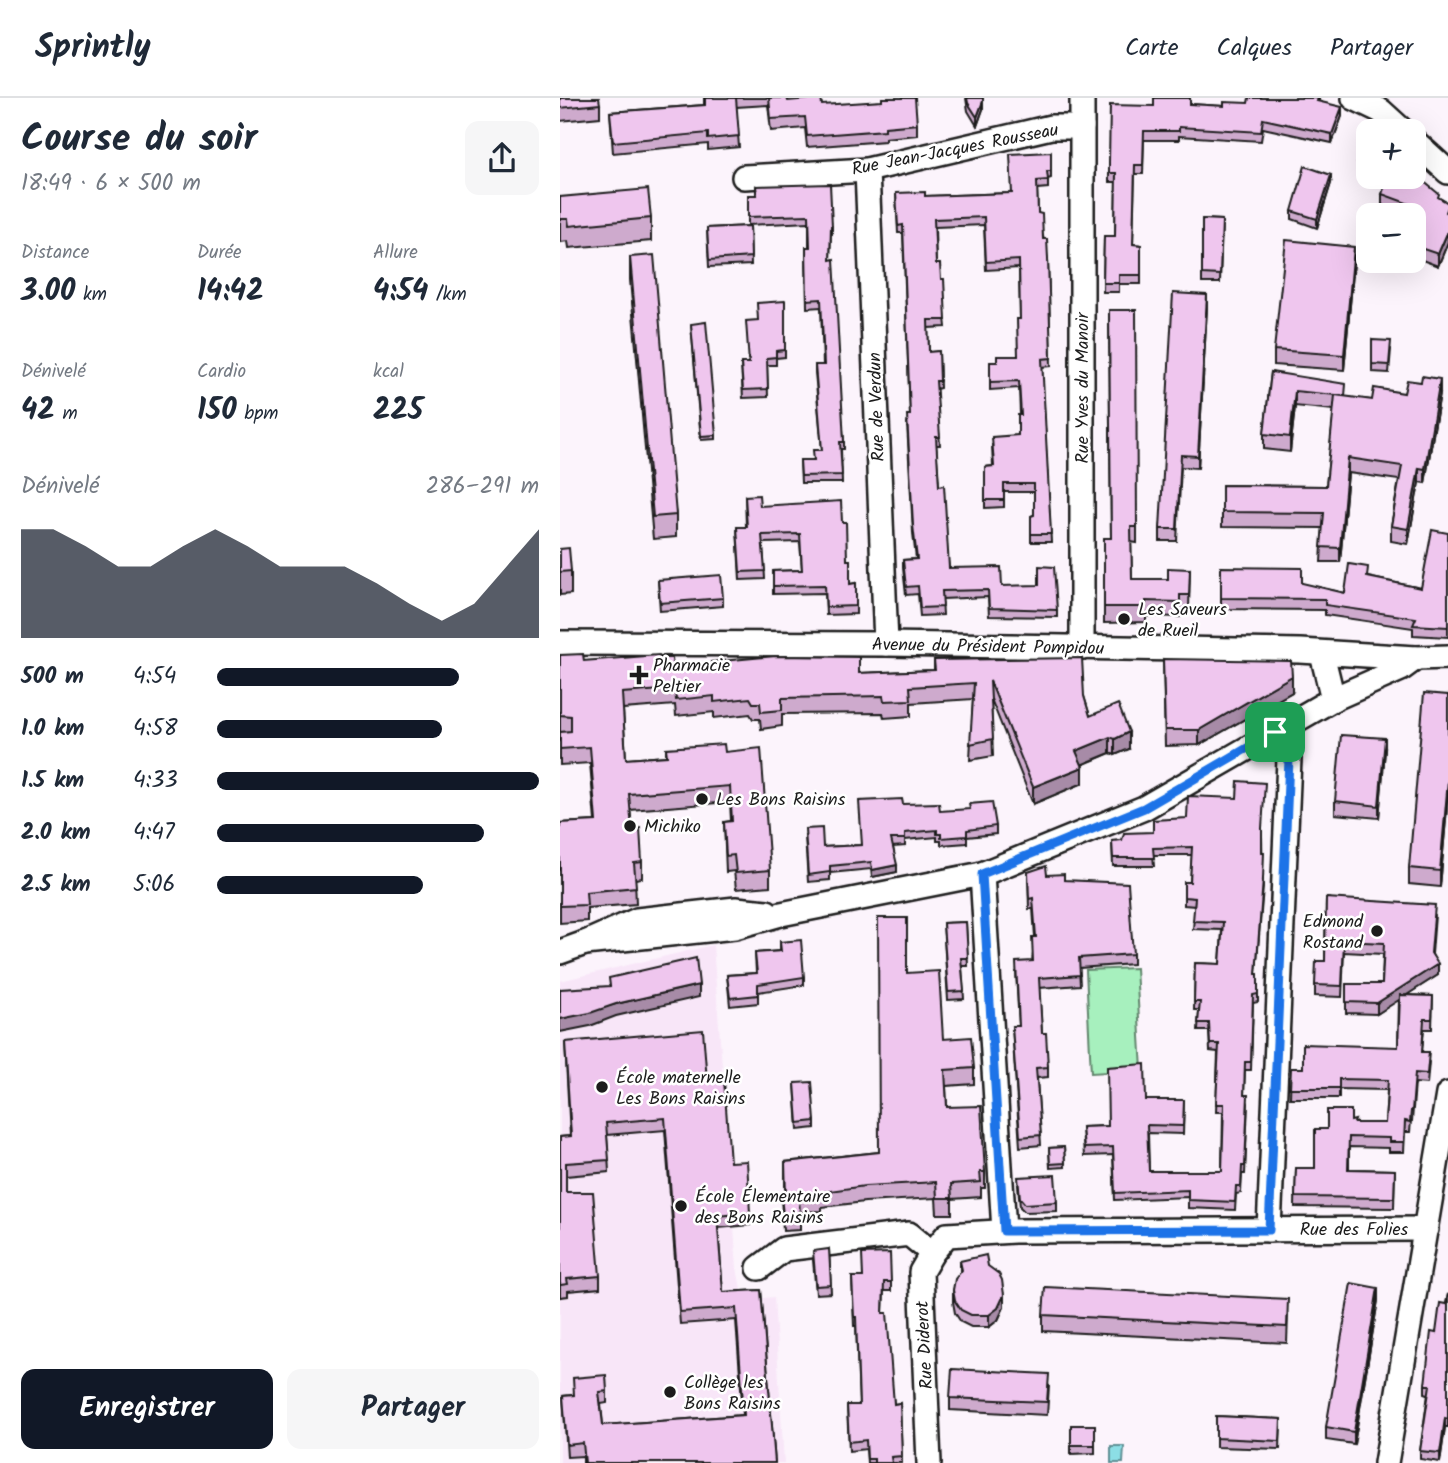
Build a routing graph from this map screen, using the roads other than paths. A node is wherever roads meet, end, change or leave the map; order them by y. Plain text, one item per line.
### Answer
1 (1082, 98) edge
2 (1354, 98) edge
3 (1390, 119) edge
4 (1082, 127) junction
5 (1426, 152) edge
6 (867, 170) junction
7 (1448, 172) edge
8 (744, 177) dead end
9 (569, 643) edge
10 (886, 644) junction
11 (1082, 648) junction
12 (1322, 654) junction
13 (1448, 657) edge
14 (1416, 658) junction
15 (1333, 699) junction
16 (1275, 732) junction
17 (982, 874) junction
18 (560, 952) edge
19 (1448, 1094) edge
20 (1426, 1229) junction
21 (1269, 1230) junction
22 (1004, 1231) junction
23 (947, 1235) joint
24 (932, 1253) junction
25 (759, 1268) dead end
26 (929, 1463) edge
27 (1386, 1463) edge

1 - 4 street, Rue Yves du Manoir
2 - 3 street
4 - 6 street, Rue Jean-Jacques Rousseau
4 - 11 street, Rue Yves du Manoir
5 - 7 street
6 - 8 street, Rue Jean-Jacques Rousseau
6 - 10 street, Rue de Verdun
9 - 10 street, Avenue du Président Pompidou
10 - 11 street, Avenue du Président Pompidou
11 - 12 street, Avenue du Président Pompidou
12 - 14 street, Avenue du Président Pompidou
12 - 15 street
13 - 14 street, Avenue du Président Pompidou
14 - 15 street
15 - 16 street
16 - 17 street
16 - 21 street
17 - 18 street
17 - 22 street
19 - 20 street
20 - 21 street, Rue des Folies
20 - 27 street
21 - 22 street, Rue des Folies
22 - 23 street, Rue des Folies
23 - 24 street, Rue Diderot
24 - 25 street
24 - 26 street, Rue Diderot

